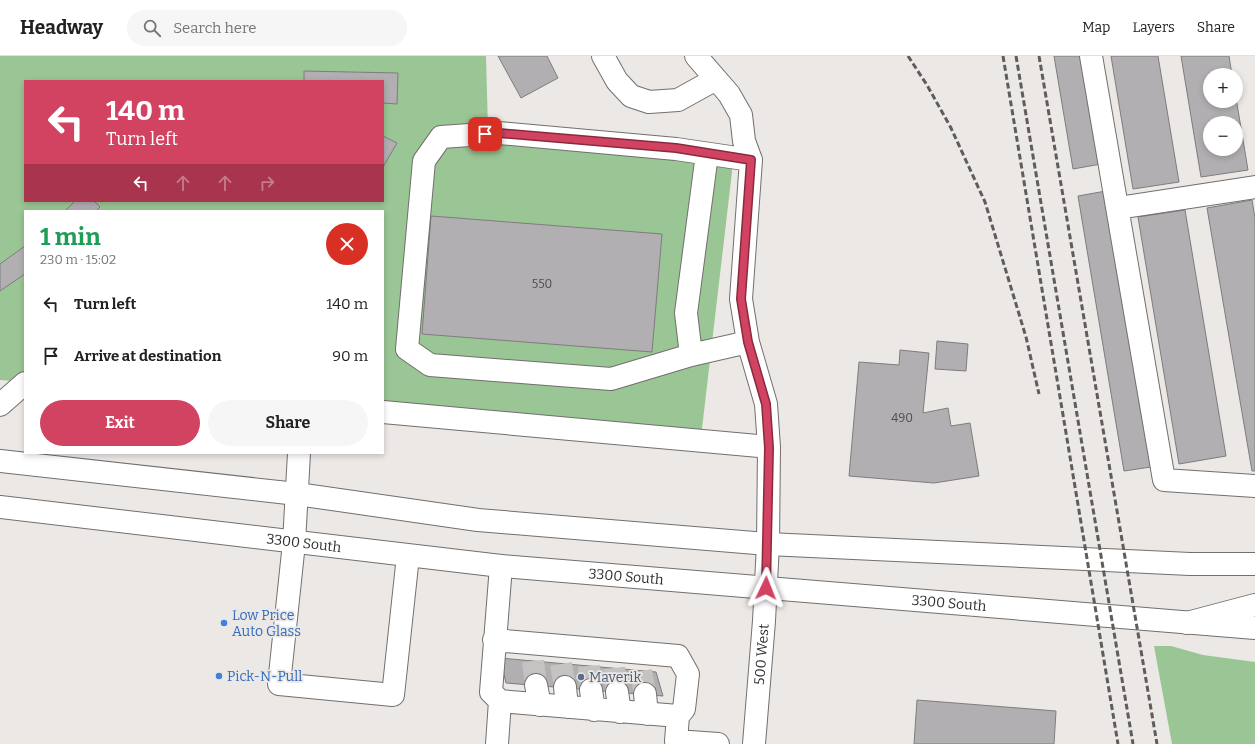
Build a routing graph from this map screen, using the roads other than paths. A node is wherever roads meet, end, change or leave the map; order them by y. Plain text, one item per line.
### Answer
1 (603, 56) edge
2 (696, 56) edge
3 (1091, 56) edge
4 (716, 79) junction
5 (707, 154) junction
6 (751, 160) junction
7 (1255, 187) edge
8 (1118, 208) junction
9 (748, 342) junction
10 (691, 355) junction
11 (24, 384) edge
12 (0, 406) edge
13 (384, 412) edge
14 (769, 448) junction
15 (299, 454) edge
16 (0, 461) edge
17 (1255, 486) edge
18 (297, 494) junction
19 (0, 507) edge
20 (294, 543) junction
21 (768, 544) junction
22 (408, 556) junction
23 (1255, 564) edge
24 (501, 566) junction
25 (766, 588) junction
26 (1255, 605) edge
27 (1187, 624) junction
28 (1255, 628) edge
29 (494, 640) junction
30 (500, 701) junction
31 (678, 716) junction
32 (676, 742) edge
33 (497, 744) edge
34 (718, 744) edge
35 (754, 744) edge

1 - 4 main road
2 - 4 main road
3 - 8 main road
4 - 6 main road
5 - 6 main road
5 - 10 main road
5 - 10 main road
6 - 9 main road, 500 West
7 - 8 main road
8 - 17 main road
9 - 10 main road
9 - 14 main road, 500 West
11 - 12 main road
13 - 14 main road
14 - 21 main road, 500 West
15 - 18 main road
16 - 18 main road
18 - 20 main road
18 - 21 main road
19 - 20 main road, 3300 South
20 - 22 main road, 3300 South
20 - 22 main road
21 - 23 main road
21 - 25 main road, 500 West
22 - 24 main road, 3300 South
24 - 25 main road, 3300 South
24 - 29 main road
25 - 27 main road, 3300 South
25 - 35 main road, 500 West
26 - 27 main road
27 - 28 main road, 3300 South
29 - 30 main road
29 - 31 main road
30 - 31 main road
30 - 33 main road
31 - 32 main road
32 - 34 main road

